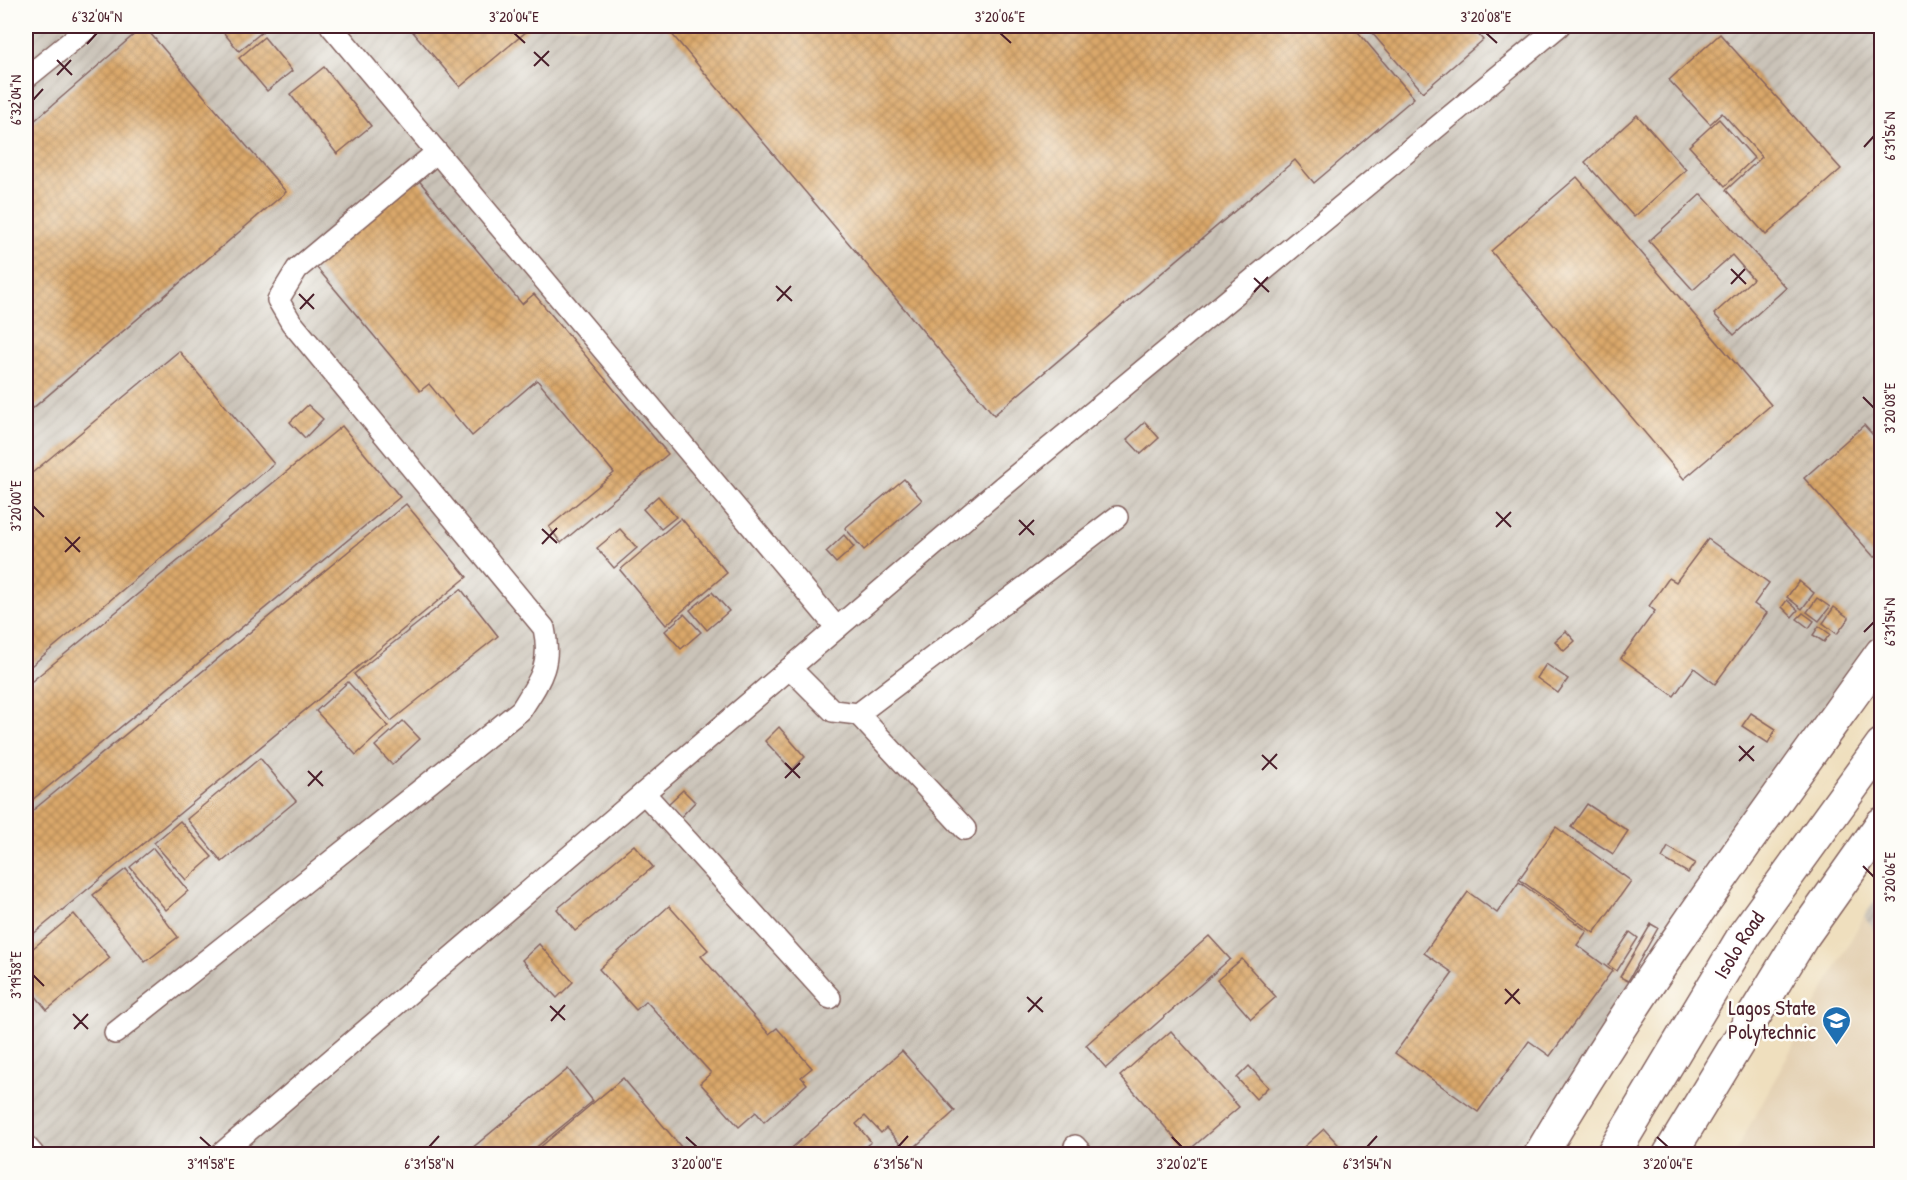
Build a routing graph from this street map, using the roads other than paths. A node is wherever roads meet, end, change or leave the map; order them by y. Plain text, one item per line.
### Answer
1 (90, 26) edge
2 (331, 26) edge
3 (1559, 26) edge
4 (26, 78) edge
5 (437, 152) junction
6 (1117, 517) dead end
7 (837, 628) junction
8 (1881, 653) edge
9 (790, 668) junction
10 (858, 714) junction
11 (1881, 745) edge
12 (644, 793) junction
13 (1881, 824) edge
14 (965, 829) dead end
15 (830, 998) dead end
16 (115, 1033) dead end
17 (26, 1146) edge
18 (33, 1155) edge
19 (221, 1155) edge
20 (1541, 1155) edge
21 (1613, 1155) edge
22 (1670, 1155) edge

1 - 4 lane
2 - 5 lane
3 - 7 lane
5 - 7 lane
5 - 16 lane
6 - 10 lane
7 - 9 lane
8 - 20 main road
9 - 10 lane
9 - 12 lane
10 - 14 lane
11 - 21 main road, Isolo Road
12 - 15 lane
12 - 19 lane
13 - 22 main road
17 - 18 lane

